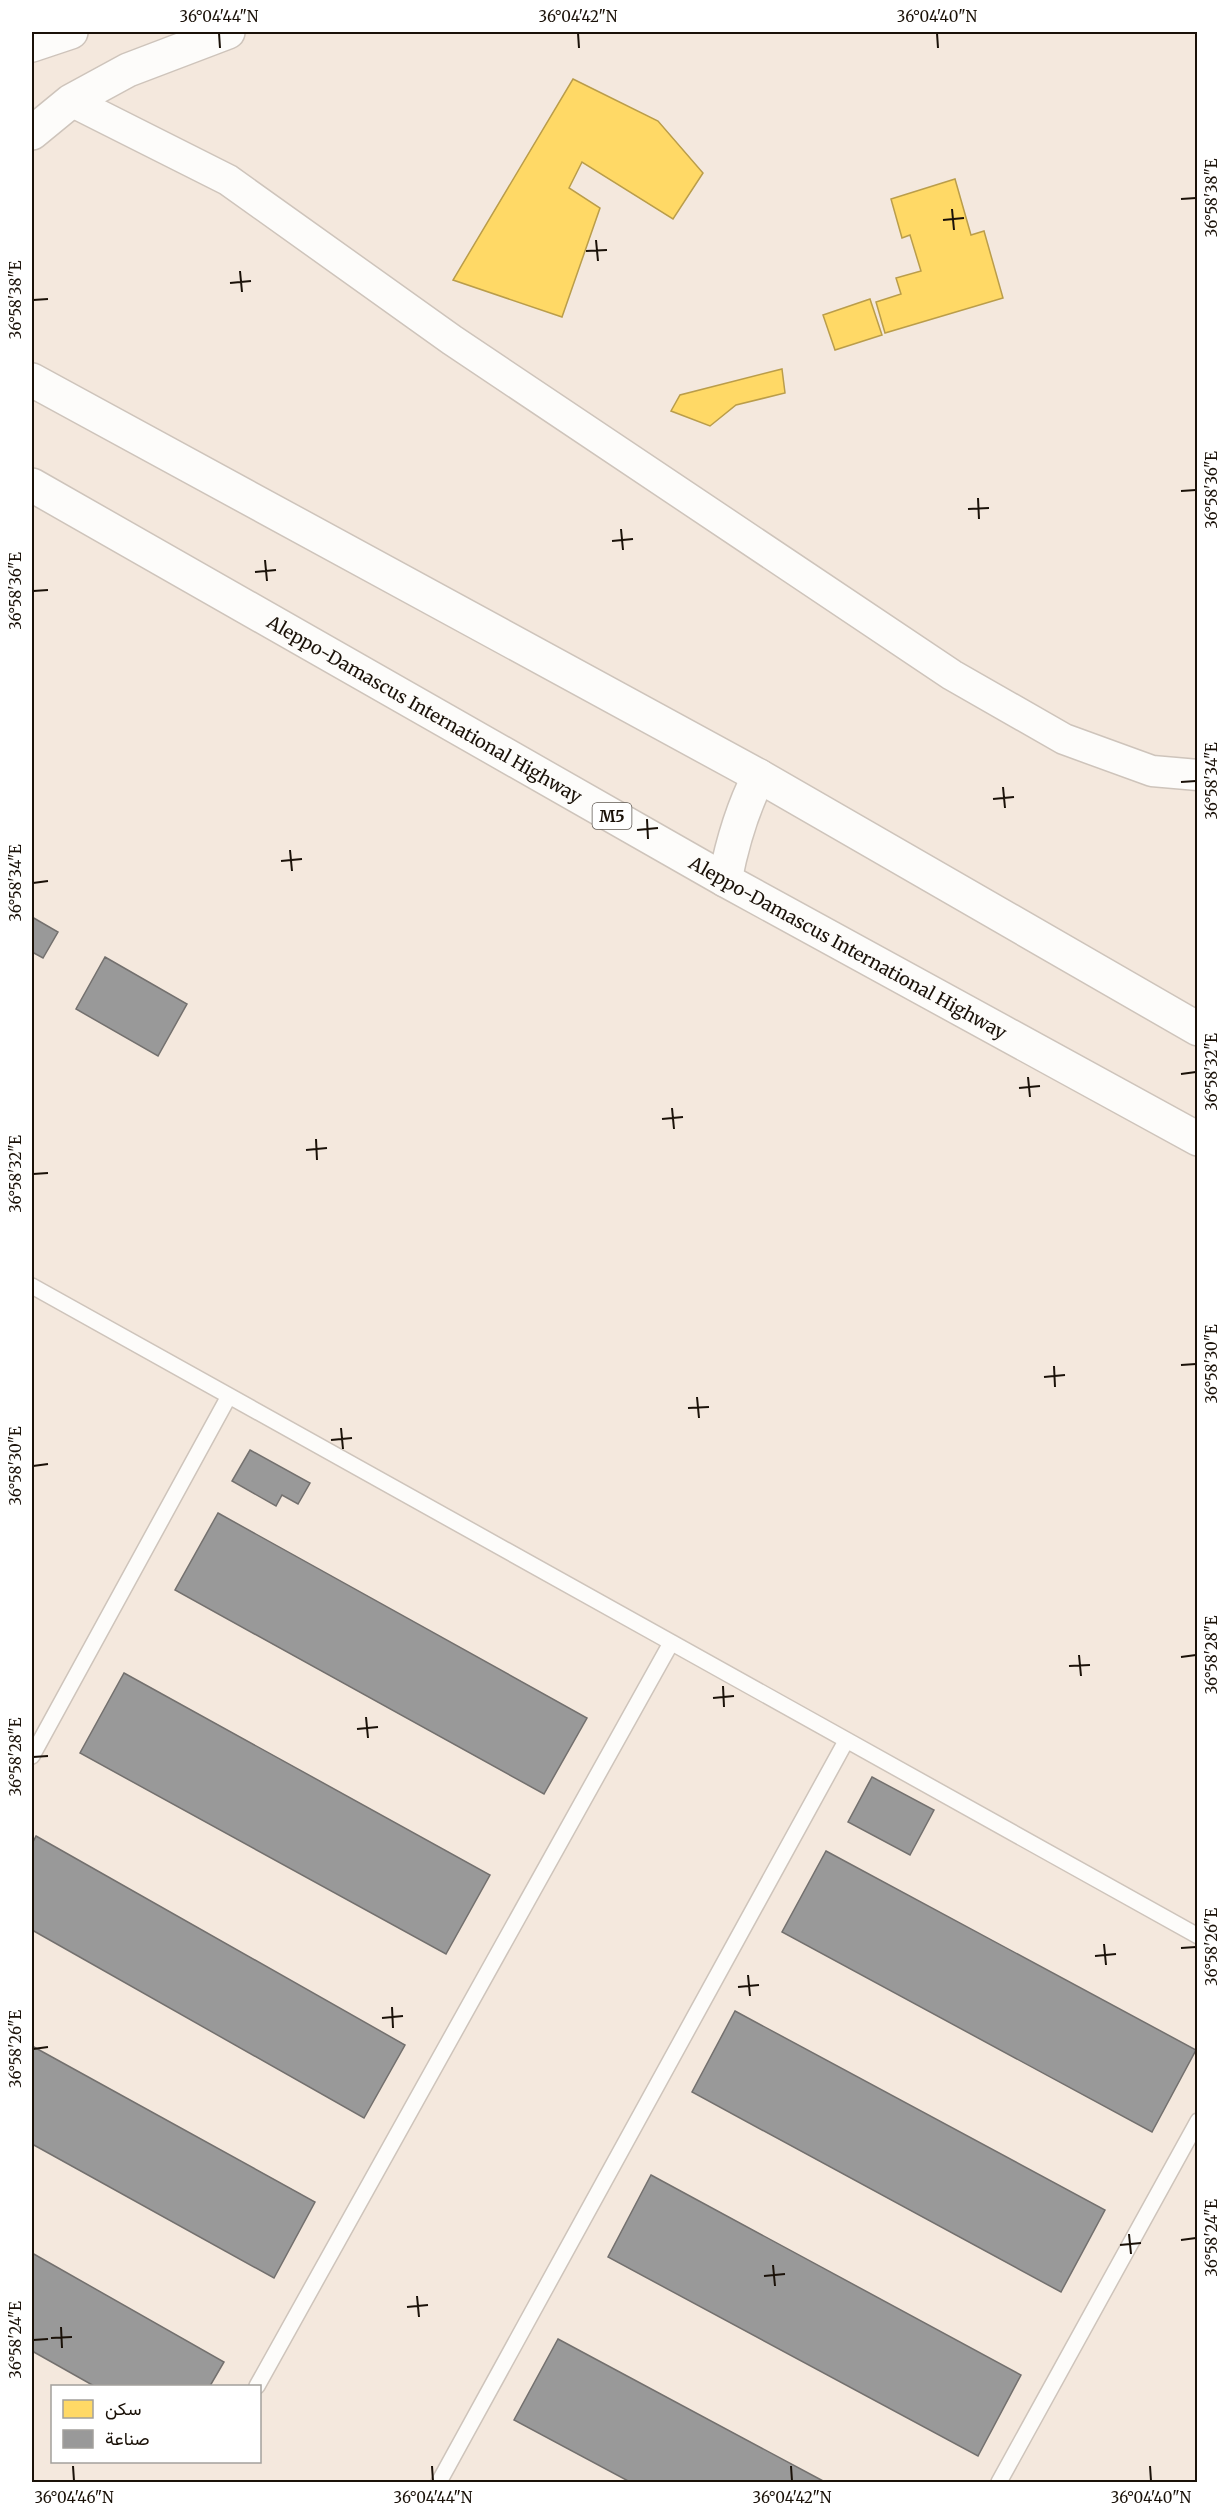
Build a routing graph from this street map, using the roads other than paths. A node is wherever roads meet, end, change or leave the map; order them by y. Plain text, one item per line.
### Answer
1 (70, 32) edge
2 (228, 32) edge
3 (32, 45) edge
4 (71, 101) junction
5 (32, 133) edge
6 (32, 380) edge
7 (32, 485) edge
8 (1152, 771) junction
9 (1197, 775) edge
10 (759, 776) junction
11 (1197, 794) edge
12 (725, 880) junction
13 (1197, 1029) edge
14 (1197, 1139) edge
15 (32, 1286) edge
16 (229, 1396) junction
17 (670, 1643) junction
18 (846, 1741) junction
19 (32, 1756) edge
20 (1197, 1936) edge
21 (1197, 2121) edge
22 (258, 2385) edge
23 (440, 2482) edge
24 (999, 2482) edge

1 - 3 main road
2 - 4 main road
4 - 5 main road
4 - 8 street
6 - 10 main road
7 - 12 main road, Aleppo-Damascus International Highway / M5
8 - 9 street
8 - 11 street
10 - 12 main road
10 - 13 main road
12 - 14 main road, Aleppo-Damascus International Highway / M5
15 - 16 lane
16 - 17 lane
16 - 19 lane
17 - 18 lane
17 - 22 lane
18 - 20 lane
18 - 23 lane
21 - 24 lane

